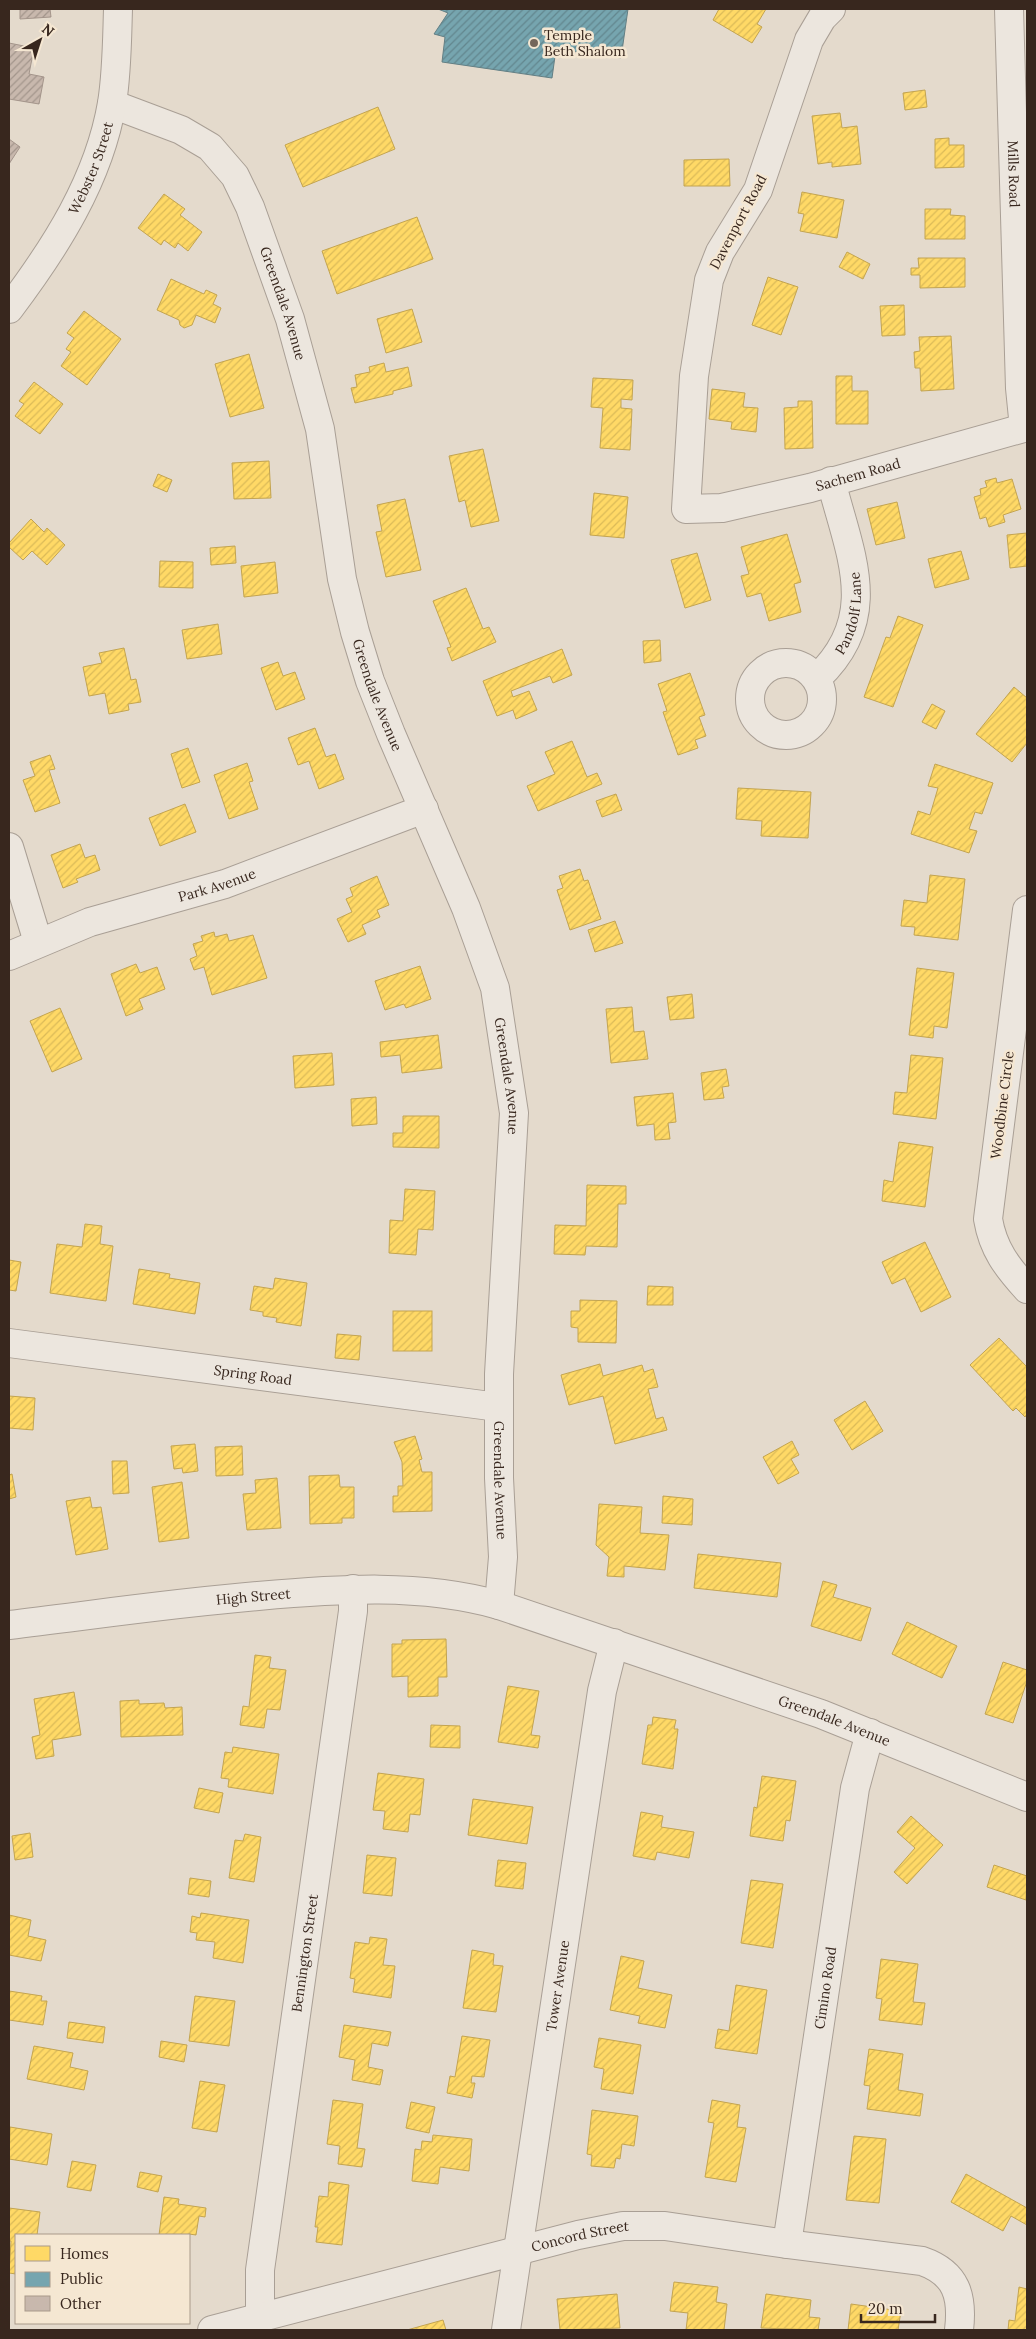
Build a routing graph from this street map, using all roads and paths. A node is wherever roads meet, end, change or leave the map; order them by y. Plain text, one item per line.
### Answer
1 (118, 9) edge
2 (832, 9) edge
3 (1009, 9) edge
4 (112, 104) junction
5 (9, 309) edge
6 (1026, 427) edge
7 (831, 481) junction
8 (686, 509) joint
9 (816, 678) dead end
10 (424, 809) junction
11 (9, 847) edge
12 (1027, 910) edge
13 (38, 942) junction
14 (9, 956) edge
15 (1027, 1289) edge
16 (9, 1343) edge
17 (498, 1407) junction
18 (353, 1589) junction
19 (499, 1605) junction
20 (9, 1626) edge
21 (614, 1643) junction
22 (870, 1733) junction
23 (1027, 1797) edge
24 (787, 2244) junction
25 (517, 2250) junction
26 (260, 2318) junction
27 (212, 2330) edge
28 (506, 2330) edge
29 (959, 2330) edge

1 - 4 street, Webster Street
2 - 8 street, Davenport Road
3 - 6 street, Mills Road
4 - 5 street, Webster Street
4 - 10 street, Greendale Avenue
6 - 7 street, Sachem Road
7 - 8 street, Sachem Road
7 - 9 street, Pandolf Lane
10 - 13 street, Park Avenue
10 - 17 street, Greendale Avenue
11 - 13 street
12 - 15 street, Woodbine Circle
13 - 14 street, Park Avenue
16 - 17 street, Spring Road
17 - 19 street, Greendale Avenue
18 - 19 street, High Street
18 - 20 street, High Street
18 - 26 street, Bennington Street
19 - 21 street, Greendale Avenue
21 - 22 street, Greendale Avenue
21 - 25 street, Tower Avenue
22 - 23 street, Greendale Avenue
22 - 24 street, Cimino Road
24 - 25 street, Concord Street
24 - 29 street, Concord Street
25 - 26 street, Concord Street
25 - 28 street, Tower Avenue
26 - 27 street, Concord Street

